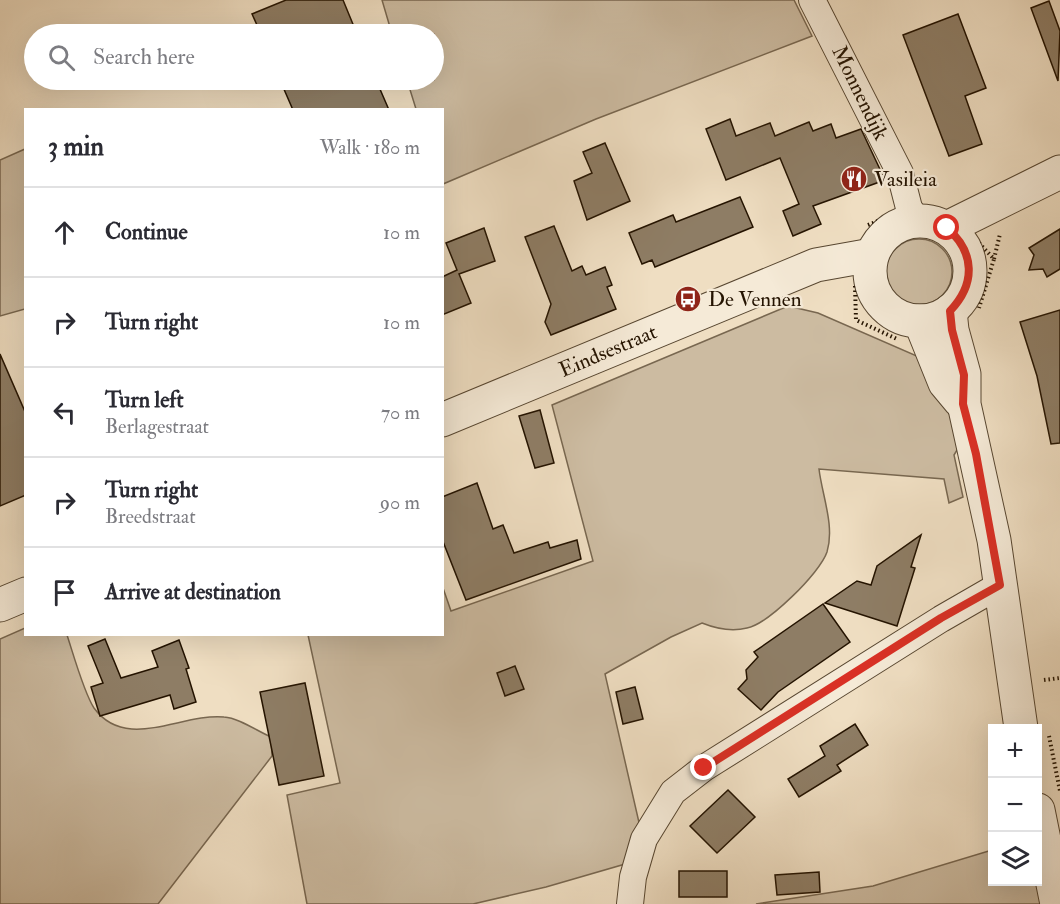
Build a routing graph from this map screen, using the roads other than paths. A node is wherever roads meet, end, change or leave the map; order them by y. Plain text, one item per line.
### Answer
1 (812, 0) edge
2 (1060, 172) edge
3 (954, 235) junction
4 (864, 272) junction
5 (937, 325) junction
6 (444, 419) edge
7 (1000, 585) junction
8 (24, 595) edge
9 (0, 605) edge
10 (1020, 724) edge
11 (1042, 830) edge
12 (630, 904) edge
13 (1057, 904) edge

1 - 3 street, Monnendijk
2 - 3 street
3 - 4 street
3 - 5 street
4 - 5 street
4 - 6 street, Eindsestraat
5 - 7 street
7 - 10 street
7 - 12 street
8 - 9 street
11 - 13 street

